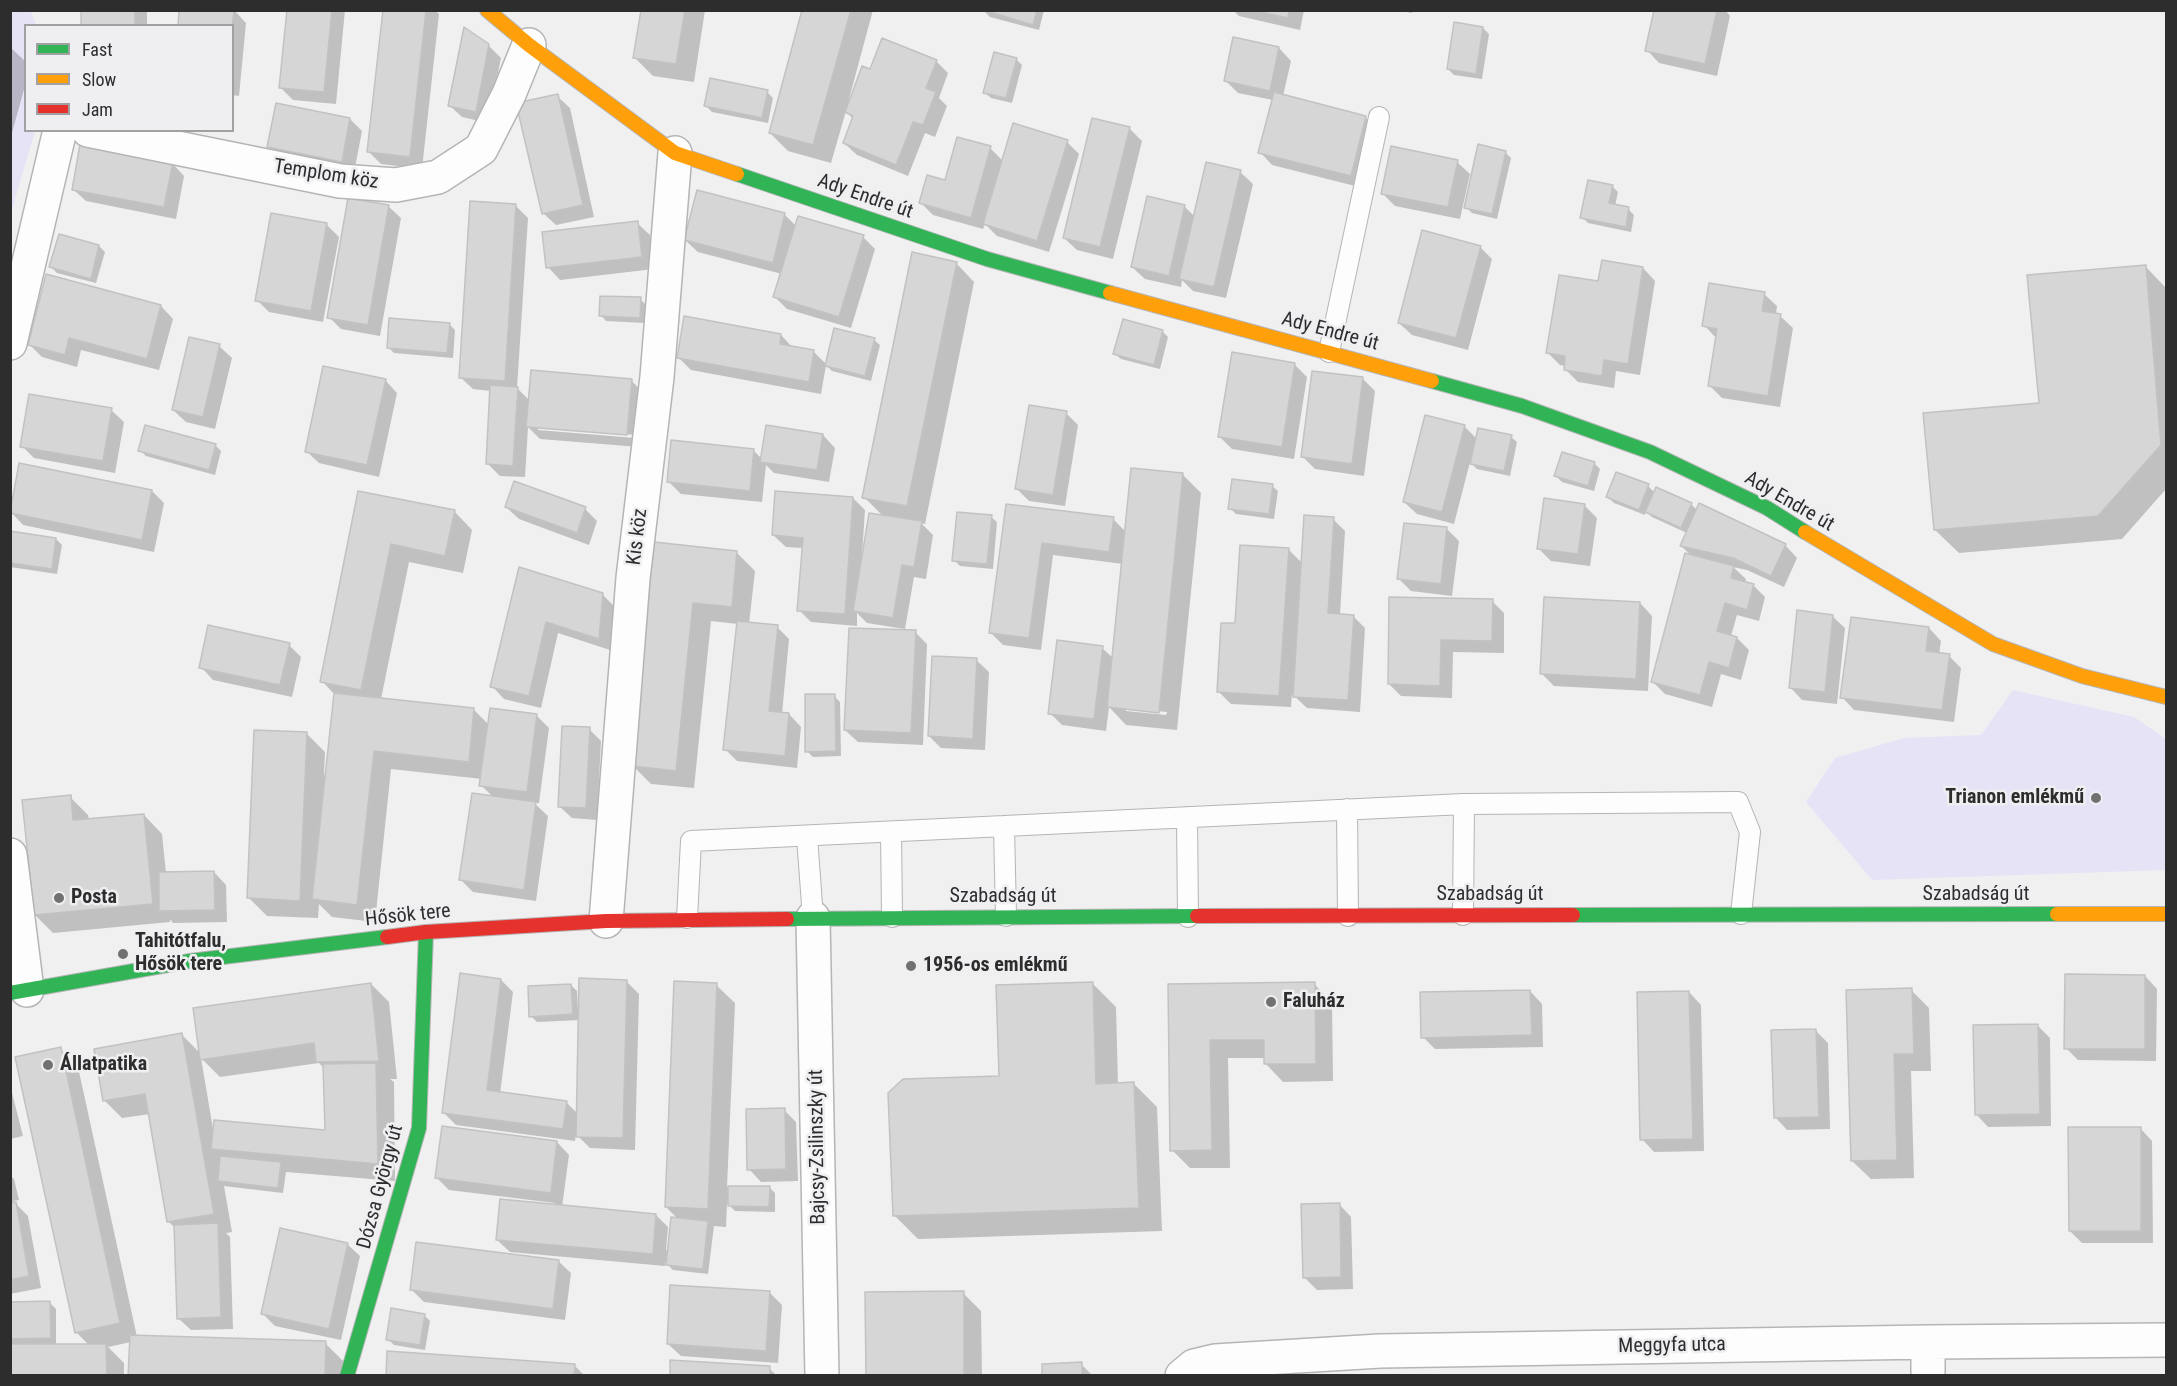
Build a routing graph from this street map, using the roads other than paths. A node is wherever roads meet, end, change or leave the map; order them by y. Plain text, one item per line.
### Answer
1 (487, 10) edge
2 (529, 45) junction
3 (1380, 117) dead end
4 (60, 132) edge
5 (98, 132) edge
6 (675, 153) junction
7 (10, 343) edge
8 (1329, 352) junction
9 (2166, 697) edge
10 (1464, 804) junction
11 (1347, 809) junction
12 (1187, 817) junction
13 (1005, 826) junction
14 (891, 832) junction
15 (807, 837) junction
16 (10, 855) edge
17 (1741, 914) junction
18 (1463, 915) junction
19 (2166, 915) edge
20 (1006, 916) junction
21 (1188, 916) junction
22 (1348, 916) junction
23 (687, 918) junction
24 (813, 918) junction
25 (892, 918) junction
26 (606, 921) junction
27 (426, 933) junction
28 (19, 992) edge
29 (2166, 1340) edge
30 (1928, 1342) junction
31 (348, 1376) edge
32 (822, 1376) edge
33 (1182, 1376) edge
34 (1928, 1376) edge

1 - 2 main road, Ady Endre út
2 - 5 street, Templom köz
2 - 6 main road, Ady Endre út
3 - 8 lane
4 - 7 street
6 - 8 main road, Ady Endre út
6 - 26 street, Kis köz
8 - 9 main road, Ady Endre út
10 - 11 lane
10 - 17 lane
10 - 18 lane
11 - 12 lane
11 - 22 lane
12 - 13 lane
12 - 21 lane
13 - 14 lane
13 - 20 lane
14 - 15 lane
14 - 25 lane
15 - 23 lane
15 - 24 lane
16 - 28 street
17 - 18 main road, Szabadság út
17 - 19 main road, Szabadság út
18 - 22 main road, Szabadság út
20 - 21 main road, Szabadság út
20 - 25 main road, Szabadság út
21 - 22 main road, Szabadság út
23 - 24 main road, Hősök tere
23 - 26 main road, Hősök tere
24 - 25 main road, Szabadság út
24 - 32 street, Bajcsy-Zsilinszky út
26 - 27 main road, Hősök tere
27 - 28 main road, Hősök tere
27 - 31 main road, Dózsa György út
29 - 30 street, Meggyfa utca
30 - 33 street, Meggyfa utca
30 - 34 street

